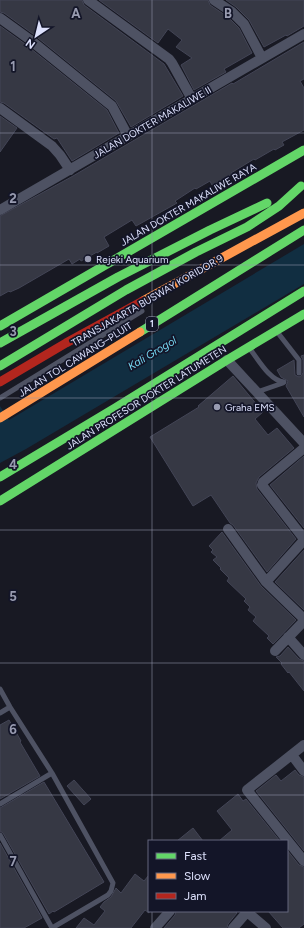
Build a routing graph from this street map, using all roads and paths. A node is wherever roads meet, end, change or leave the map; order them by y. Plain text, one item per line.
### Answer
1 (88, 0) edge
2 (214, 0) edge
3 (0, 18) edge
4 (304, 34) edge
5 (262, 58) junction
6 (192, 99) junction
7 (0, 108) edge
8 (128, 136) junction
9 (304, 150) edge
10 (70, 170) junction
11 (302, 185) edge
12 (1, 209) edge
13 (304, 213) edge
14 (304, 230) edge
15 (304, 291) edge
16 (150, 307) dead end
17 (304, 314) edge
18 (0, 326) edge
19 (276, 331) junction
20 (0, 343) edge
21 (248, 347) junction
22 (227, 360) junction
23 (0, 367) edge
24 (299, 374) dead end
25 (2, 381) edge
26 (258, 392) junction
27 (0, 398) edge
28 (0, 418) edge
29 (304, 443) edge
30 (304, 448) edge
31 (0, 477) edge
32 (0, 500) edge
33 (228, 529) dead end
34 (304, 539) edge
35 (266, 582) junction
36 (304, 620) edge
37 (288, 638) junction
38 (274, 651) dead end
39 (304, 655) edge
40 (0, 688) edge
41 (10, 707) junction
42 (0, 713) edge
43 (304, 745) edge
44 (292, 755) junction
45 (304, 771) edge
46 (52, 773) junction
47 (0, 804) edge
48 (0, 835) edge
49 (287, 840) edge
50 (288, 841) edge
51 (304, 861) edge
52 (169, 912) edge
53 (247, 912) edge
54 (155, 928) edge
55 (233, 928) edge
56 (266, 928) edge

1 - 6 street
2 - 5 street
3 - 8 street
4 - 5 street, JALAN DOKTER MAKALIWE II
5 - 6 street, JALAN DOKTER MAKALIWE II
6 - 8 street, JALAN DOKTER MAKALIWE II
7 - 10 street
8 - 10 street, JALAN DOKTER MAKALIWE II
9 - 18 main road, JALAN DOKTER MAKALIWE RAYA
10 - 12 street, JALAN DOKTER MAKALIWE II
11 - 20 main road
11 - 23 main road
13 - 25 main road
14 - 28 main road, JALAN TOL CAWANG–PLUIT / 1
15 - 31 main road
16 - 27 lane, TRANSJAKARTA BUSWAY KORIDOR 9
17 - 19 main road, JALAN PROFESOR DOKTER LATUMETEN
19 - 21 main road, JALAN PROFESOR DOKTER LATUMETEN
19 - 24 lane
21 - 22 main road, JALAN PROFESOR DOKTER LATUMETEN
21 - 26 lane
22 - 26 street
22 - 32 main road, JALAN PROFESOR DOKTER LATUMETEN
23 - 25 main road
26 - 29 street
30 - 34 street
33 - 35 street
34 - 35 street
35 - 36 street
36 - 37 street
37 - 38 street
37 - 39 street
40 - 41 lane
41 - 42 lane
41 - 46 lane
43 - 44 street
44 - 45 street
44 - 49 street
46 - 47 lane
46 - 48 lane
50 - 51 street
52 - 54 street
53 - 55 street
53 - 56 street

